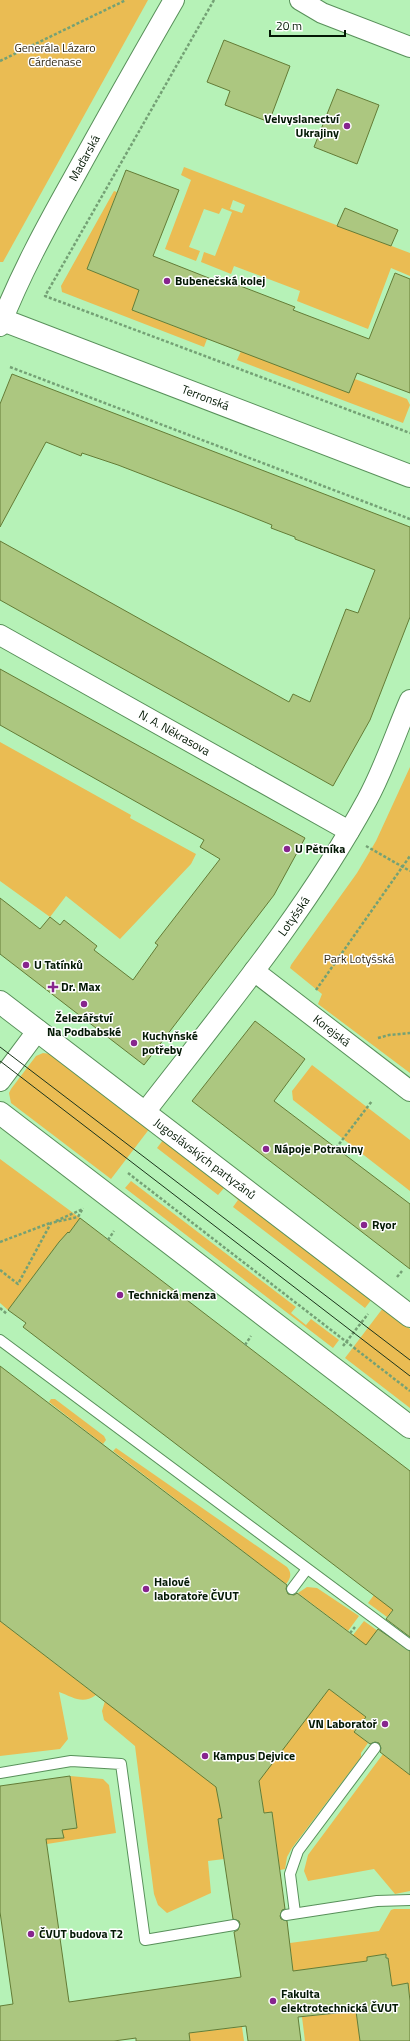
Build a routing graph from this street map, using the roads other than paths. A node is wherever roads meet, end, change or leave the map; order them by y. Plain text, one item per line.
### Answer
1 (174, 0) edge
2 (300, 0) edge
3 (410, 47) edge
4 (1, 322) edge
5 (410, 476) edge
6 (0, 636) edge
7 (410, 700) edge
8 (349, 831) junction
9 (254, 971) junction
10 (0, 1002) edge
11 (38, 1030) junction
12 (0, 1081) edge
13 (410, 1091) edge
14 (145, 1112) junction
15 (0, 1113) edge
16 (410, 1316) edge
17 (0, 1340) edge
18 (410, 1426) edge
19 (308, 1569) junction
20 (292, 1589) dead end
21 (410, 1644) edge
22 (375, 1748) dead end
23 (0, 1773) edge
24 (410, 1900) edge
25 (234, 1925) dead end

1 - 4 street, Maďarská
2 - 3 street
4 - 5 main road, Terronská
6 - 8 street, N. A. Někrasova
7 - 8 street, Lotyšská
8 - 9 street, Lotyšská
9 - 13 street, Korejská
9 - 14 street, Lotyšská
10 - 11 main road, Jugoslávských partyzánů
11 - 12 street
11 - 14 main road, Jugoslávských partyzánů
14 - 16 main road, Jugoslávských partyzánů
15 - 18 main road
17 - 19 lane
19 - 20 lane
19 - 21 lane
22 - 24 lane
23 - 25 lane

